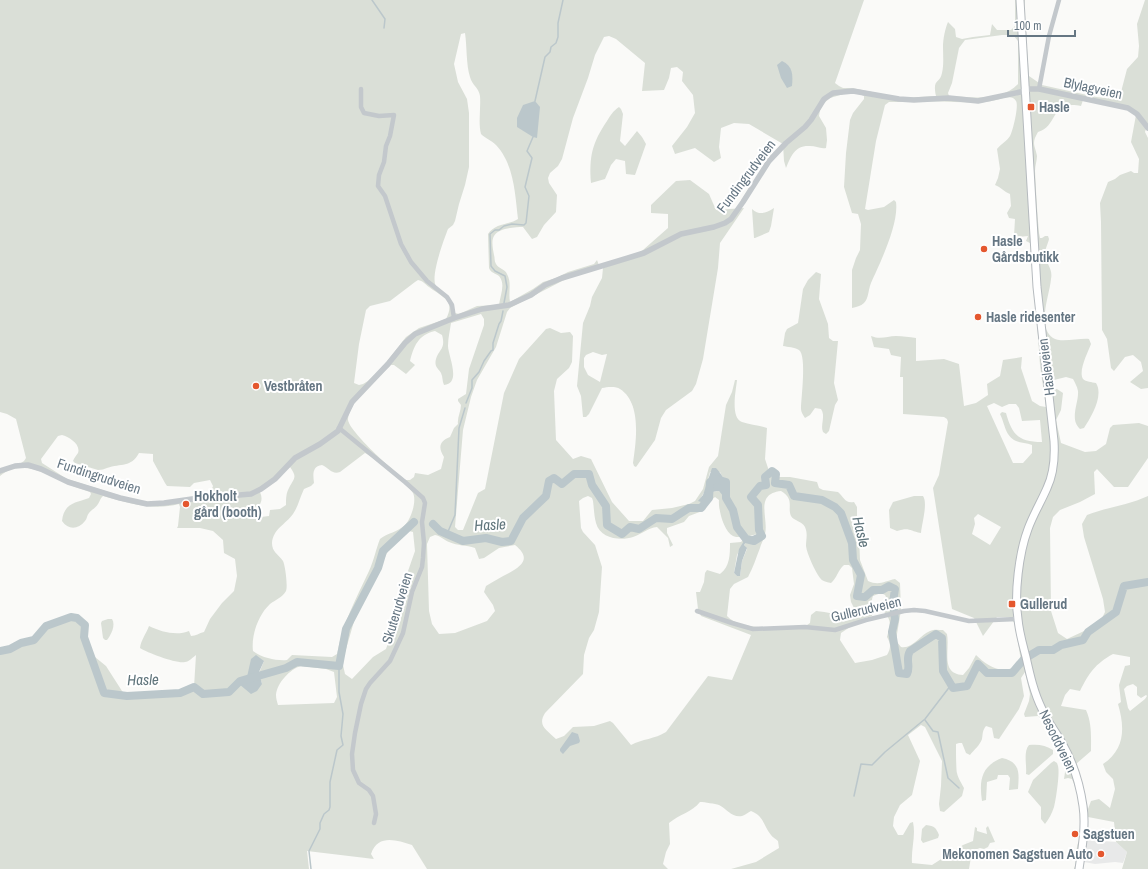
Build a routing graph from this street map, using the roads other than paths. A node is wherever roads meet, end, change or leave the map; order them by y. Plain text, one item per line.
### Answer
1 (1020, 0) edge
2 (1059, 0) edge
3 (361, 89) dead end
4 (1039, 89) junction
5 (1025, 90) junction
6 (1148, 128) edge
7 (454, 318) junction
8 (340, 428) junction
9 (0, 471) edge
10 (697, 611) dead end
11 (1018, 619) junction
12 (1026, 658) joint
13 (374, 823) dead end
14 (1079, 869) edge

1 - 5 main road, Hasleveien
2 - 4 street
3 - 7 street
4 - 5 street, Blylagveien
4 - 6 street, Blylagveien
5 - 7 street, Fundingrudveien
5 - 11 main road, Hasleveien
7 - 8 street, Fundingrudveien
8 - 9 street, Fundingrudveien
8 - 13 street, Skuterudveien
10 - 11 street, Gullerudveien
11 - 12 main road, Hasleveien
12 - 14 main road, Nesoddveien

